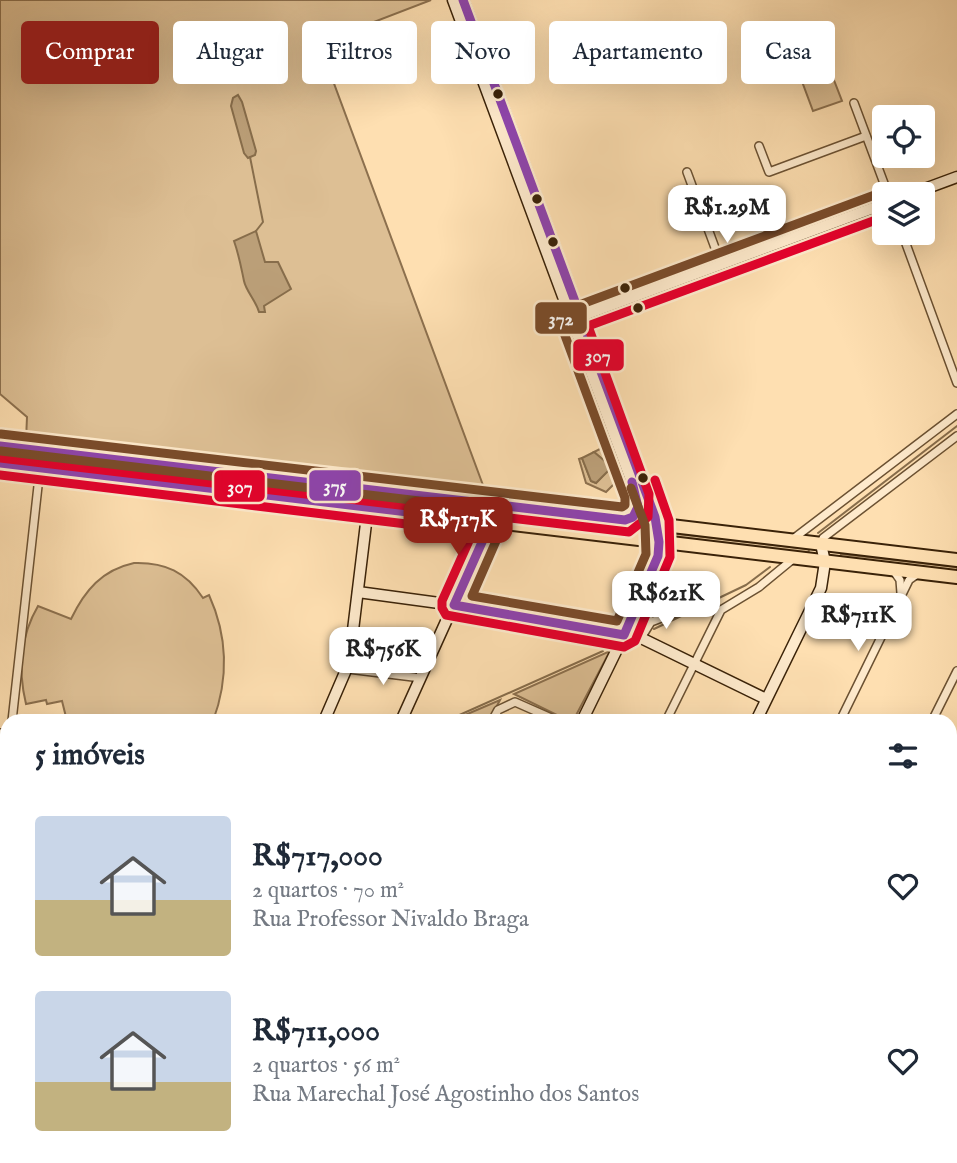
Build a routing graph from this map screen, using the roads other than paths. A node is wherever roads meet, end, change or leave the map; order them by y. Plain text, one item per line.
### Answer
1 (453, 0) edge
2 (463, 0) edge
3 (854, 103) dead end
4 (866, 136) junction
5 (759, 146) dead end
6 (687, 172) dead end
7 (957, 177) edge
8 (883, 182) edge
9 (935, 185) edge
10 (872, 208) edge
11 (906, 245) edge
12 (721, 264) junction
13 (576, 318) junction
14 (957, 383) edge
15 (957, 414) edge
16 (957, 436) edge
17 (0, 446) edge
18 (0, 463) edge
19 (178, 467) junction
20 (40, 468) junction
21 (201, 469) junction
22 (176, 485) junction
23 (199, 487) junction
24 (514, 507) junction
25 (368, 508) junction
26 (625, 520) junction
27 (491, 522) junction
28 (657, 523) junction
29 (792, 540) junction
30 (659, 542) junction
31 (821, 544) junction
32 (794, 558) junction
33 (957, 560) edge
34 (825, 562) junction
35 (893, 570) junction
36 (919, 573) junction
37 (957, 577) edge
38 (358, 592) junction
39 (901, 597) junction
40 (454, 605) junction
41 (682, 610) dead end
42 (624, 635) junction
43 (641, 638) junction
44 (694, 663) junction
45 (348, 669) junction
46 (956, 673) edge
47 (421, 678) junction
48 (766, 699) junction
49 (333, 700) junction
50 (13, 714) edge
51 (323, 714) edge
52 (327, 714) edge
53 (404, 714) edge
54 (497, 714) edge
55 (544, 714) edge
56 (585, 714) edge
57 (669, 714) edge
58 (758, 714) edge
59 (844, 714) edge
60 (936, 714) edge

1 - 13 main road
2 - 13 main road
3 - 4 street
4 - 5 street
4 - 8 street
6 - 12 street
7 - 9 main road
10 - 12 main road
11 - 14 street
12 - 13 main road
13 - 26 main road
13 - 28 main road
15 - 29 street
16 - 31 street
17 - 19 highway
18 - 20 highway
19 - 21 highway
19 - 22 highway
20 - 22 highway
20 - 50 street
21 - 23 highway
21 - 24 highway
22 - 23 highway
23 - 25 highway
24 - 26 highway
24 - 27 highway
25 - 27 highway
25 - 38 main road
26 - 28 highway
27 - 30 highway
27 - 40 main road
28 - 29 highway
28 - 30 main road
29 - 31 highway
30 - 32 highway
30 - 42 main road
31 - 33 highway
31 - 34 main road
32 - 34 highway
32 - 44 street
34 - 35 highway
34 - 48 main road
35 - 36 highway
35 - 39 street
36 - 37 highway
36 - 39 street
38 - 40 main road
38 - 45 main road
39 - 59 street
40 - 42 main road
40 - 47 main road
41 - 43 street
42 - 43 main road
42 - 56 main road
43 - 44 main road
44 - 48 main road
44 - 57 street
45 - 47 street
45 - 49 main road
46 - 60 street
47 - 53 main road
48 - 58 main road
49 - 51 main road
49 - 52 main road
54 - 55 street

